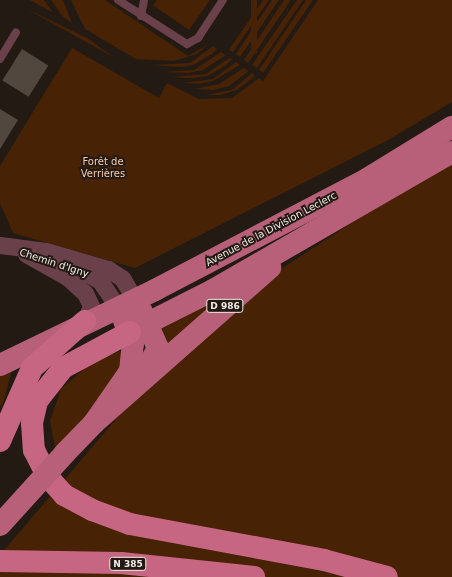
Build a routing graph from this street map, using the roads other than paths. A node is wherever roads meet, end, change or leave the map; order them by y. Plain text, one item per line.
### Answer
1 (118, 0) edge
2 (144, 0) edge
3 (224, 0) edge
4 (141, 16) junction
5 (16, 32) dead end
6 (0, 59) edge
7 (452, 127) edge
8 (452, 152) edge
9 (329, 223) junction
10 (0, 245) edge
11 (20, 251) junction
12 (126, 302) junction
13 (85, 321) junction
14 (139, 327) junction
15 (0, 364) edge
16 (127, 396) junction
17 (94, 423) junction
18 (0, 440) edge
19 (0, 525) edge
20 (0, 561) edge
21 (254, 577) edge
22 (387, 577) edge

1 - 4 lane
2 - 4 lane
3 - 4 lane
5 - 6 lane
7 - 12 main road, Avenue de la Division Leclerc
8 - 9 main road
9 - 14 main road
9 - 16 main road, D 986
10 - 11 street, Chemin d'Igny
10 - 12 street
11 - 12 street, Chemin d'Igny
11 - 13 street
12 - 13 main road, Avenue de la Division Leclerc
12 - 14 main road
13 - 15 main road, Avenue de la Division Leclerc
13 - 18 highway
14 - 16 main road
14 - 17 main road
14 - 22 highway
16 - 17 main road, D 986
17 - 19 main road, D 986, bridge
20 - 21 highway, N 385

